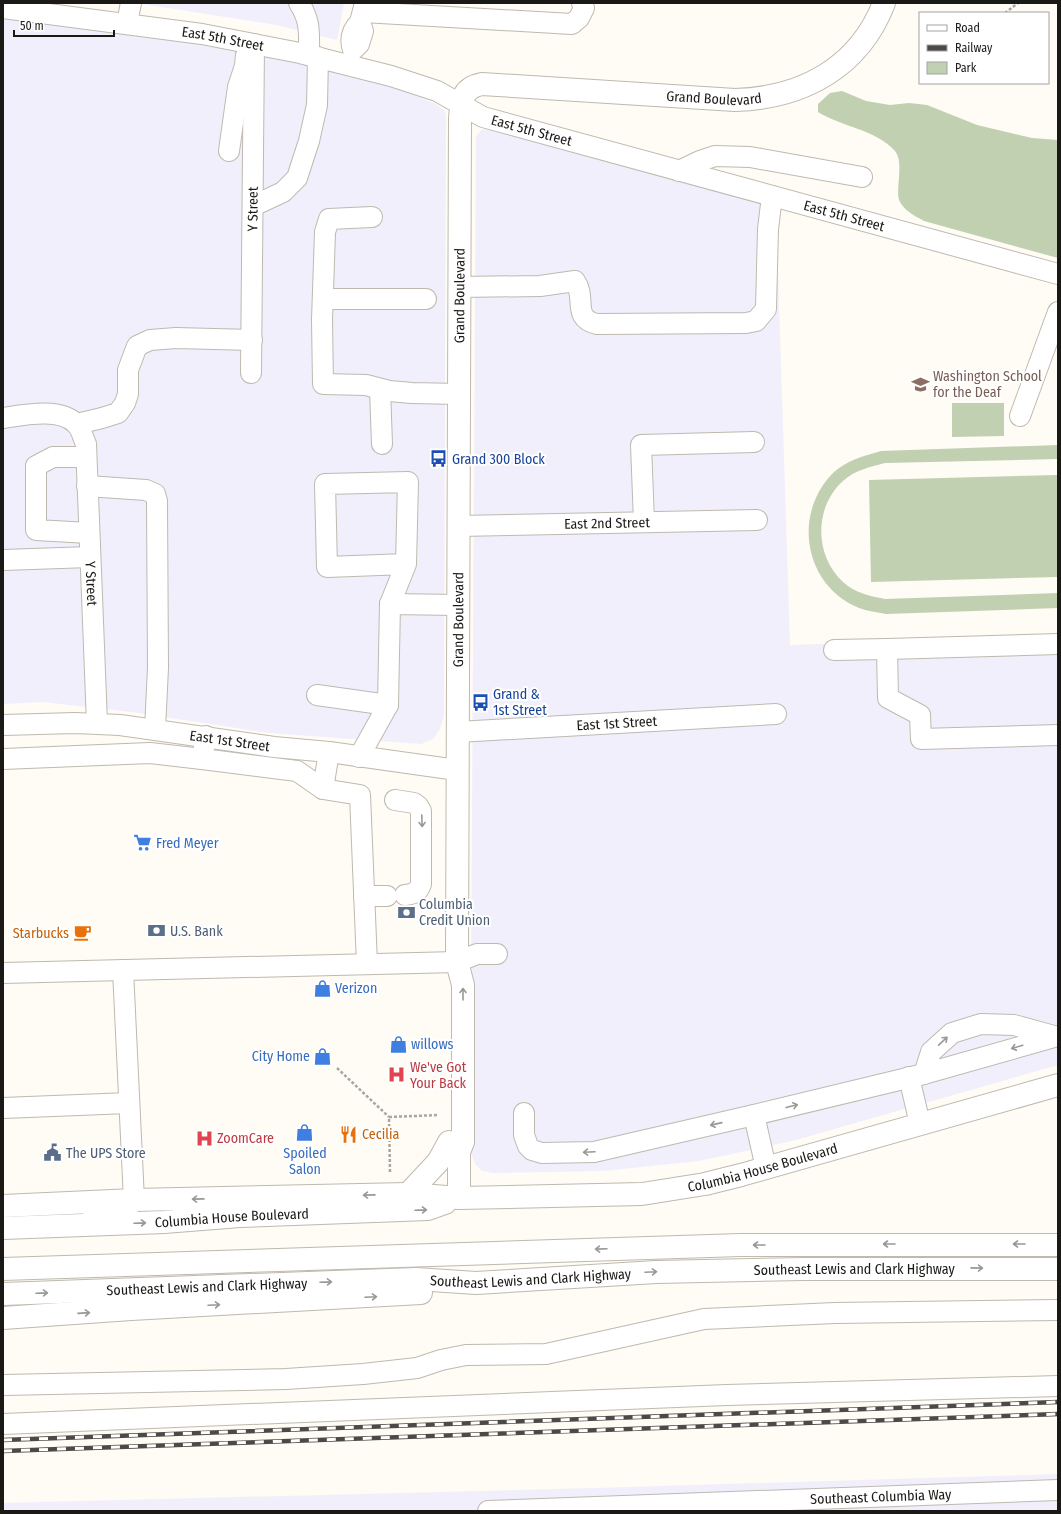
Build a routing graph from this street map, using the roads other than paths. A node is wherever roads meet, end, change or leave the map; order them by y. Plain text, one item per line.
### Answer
1 (131, 3) edge
2 (299, 3) edge
3 (582, 3) edge
4 (884, 3) edge
5 (3, 8) edge
6 (36, 8) edge
7 (363, 12) edge
8 (127, 24) junction
9 (250, 44) junction
10 (314, 56) junction
11 (351, 57) junction
12 (461, 104) junction
13 (229, 151) dead end
14 (679, 171) junction
15 (862, 177) dead end
16 (772, 196) junction
17 (253, 206) junction
18 (372, 217) dead end
19 (1058, 274) edge
20 (459, 287) junction
21 (323, 299) junction
22 (426, 299) dead end
23 (1058, 312) edge
24 (252, 340) junction
25 (251, 373) dead end
26 (380, 389) junction
27 (459, 394) junction
28 (1020, 416) dead end
29 (3, 418) edge
30 (77, 424) junction
31 (754, 442) dead end
32 (382, 444) dead end
33 (86, 450) junction
34 (87, 486) junction
35 (756, 520) dead end
36 (644, 522) junction
37 (458, 526) junction
38 (89, 533) junction
39 (90, 557) junction
40 (3, 560) edge
41 (406, 564) junction
42 (390, 604) junction
43 (458, 605) junction
44 (1058, 644) edge
45 (887, 649) junction
46 (834, 650) dead end
47 (317, 695) dead end
48 (388, 705) junction
49 (776, 714) dead end
50 (97, 723) junction
51 (3, 725) edge
52 (155, 729) junction
53 (457, 732) junction
54 (1058, 735) edge
55 (206, 736) junction
56 (329, 752) junction
57 (359, 757) junction
58 (202, 758) junction
59 (3, 759) edge
60 (457, 770) junction
61 (323, 789) junction
62 (396, 800) dead end
63 (364, 896) junction
64 (497, 954) dead end
65 (457, 962) junction
66 (367, 964) junction
67 (123, 970) junction
68 (3, 973) edge
69 (1056, 1036) edge
70 (917, 1075) junction
71 (1058, 1085) edge
72 (129, 1103) junction
73 (3, 1108) edge
74 (524, 1113) dead end
75 (754, 1115) junction
76 (920, 1124) junction
77 (454, 1147) junction
78 (766, 1168) junction
79 (408, 1194) junction
80 (459, 1198) junction
81 (134, 1200) junction
82 (3, 1206) edge
83 (3, 1219) edge
84 (3, 1228) edge
85 (1058, 1244) edge
86 (3, 1269) edge
87 (1058, 1269) edge
88 (476, 1283) junction
89 (3, 1294) edge
90 (1058, 1310) edge
91 (3, 1318) edge
92 (3, 1385) edge
93 (1058, 1386) edge
94 (3, 1424) edge
95 (1058, 1490) edge
96 (911, 1503) edge
97 (684, 1507) edge
98 (488, 1511) edge

1 - 8 street
2 - 10 street
3 - 7 street
4 - 12 main road, Grand Boulevard
5 - 6 street, East 5th Street
6 - 8 street, East 5th Street
7 - 11 street
8 - 9 street, East 5th Street
9 - 10 street, East 5th Street
9 - 13 street
9 - 17 street, Y Street
10 - 11 street, East 5th Street
10 - 17 street
11 - 12 street, East 5th Street
12 - 14 street, East 5th Street
12 - 20 main road, Grand Boulevard
14 - 15 street
14 - 16 street, East 5th Street
16 - 19 street, East 5th Street
16 - 20 street
17 - 24 street, Y Street
18 - 21 street
20 - 27 main road, Grand Boulevard
21 - 22 street
21 - 26 street
23 - 28 street
24 - 25 street, Y Street
24 - 30 street
26 - 27 street
26 - 32 street
27 - 37 main road, Grand Boulevard
29 - 30 street
30 - 33 street
31 - 36 street
33 - 34 street, Y Street
33 - 38 street
34 - 38 street, Y Street
34 - 52 street
35 - 36 street, East 2nd Street
36 - 37 street, East 2nd Street
37 - 43 main road, Grand Boulevard
38 - 39 street, Y Street
39 - 40 street
39 - 50 street, Y Street
41 - 41 street
41 - 42 street
42 - 43 street
42 - 48 street
43 - 53 main road, Grand Boulevard
44 - 45 street
45 - 46 street
45 - 54 street
47 - 48 street
48 - 57 street
49 - 53 street, East 1st Street
50 - 51 street, East 1st Street
50 - 52 street, East 1st Street
52 - 55 street, East 1st Street
53 - 60 main road, Grand Boulevard
55 - 56 street, East 1st Street
55 - 58 street
56 - 57 street, East 1st Street
56 - 61 street
57 - 60 street, East 1st Street
58 - 59 street
58 - 61 street
60 - 65 main road, Grand Boulevard
61 - 63 street
62 -> 63 street
63 - 66 street
64 - 65 street
65 - 66 street
65 - 77 main road, Grand Boulevard
66 - 67 street
67 - 68 street
67 - 72 street
69 -> 70 street
70 -> 69 street
75 -> 70 street
70 - 76 street
71 - 76 main road, Columbia House Boulevard
72 - 73 street
72 - 81 street
75 -> 74 street
75 - 78 street
76 - 78 main road, Columbia House Boulevard
77 - 79 main road
77 - 80 main road, Grand Boulevard
78 - 80 main road, Columbia House Boulevard
79 - 80 main road, Columbia House Boulevard
79 -> 81 main road, Columbia House Boulevard
84 -> 80 main road, Columbia House Boulevard
81 - 82 main road, Columbia House Boulevard
81 - 83 street
85 -> 86 main road, Southeast Lewis and Clark Highway
88 -> 87 main road, Southeast Lewis and Clark Highway
89 -> 88 main road, Southeast Lewis and Clark Highway
91 -> 88 main road
90 - 92 street
93 - 94 street
95 - 96 street, Southeast Columbia Way
96 - 97 street, Southeast Columbia Way
97 - 98 street, Southeast Columbia Way

